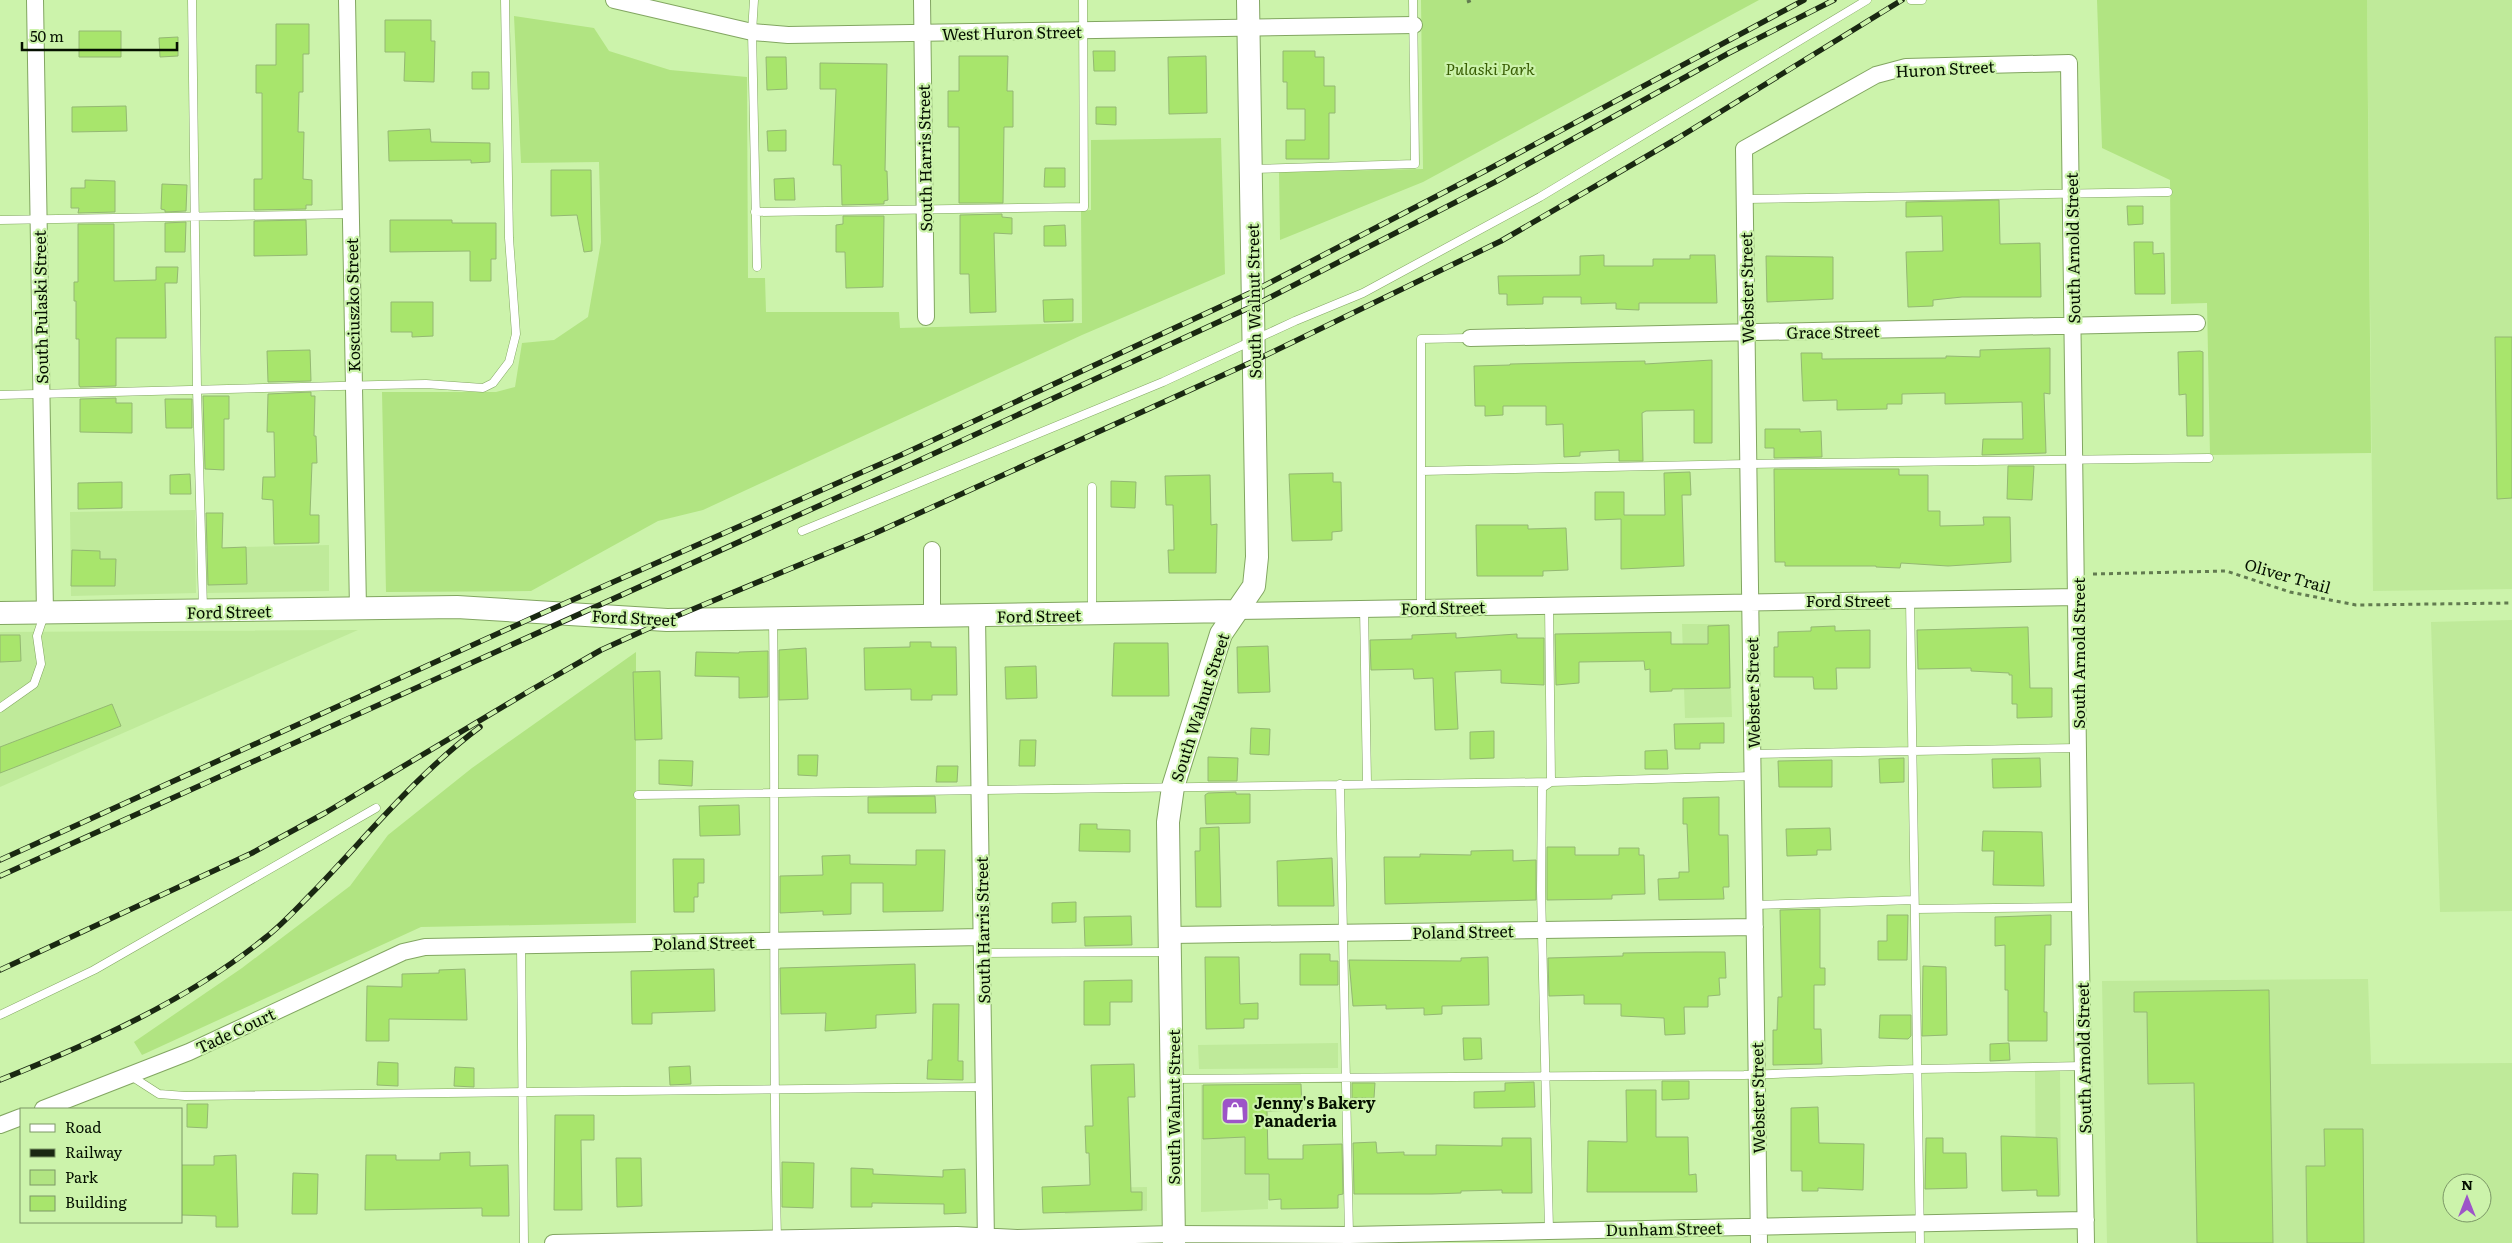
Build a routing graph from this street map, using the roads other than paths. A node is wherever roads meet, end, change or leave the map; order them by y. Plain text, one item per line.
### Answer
1 (35, 0) edge
2 (192, 0) edge
3 (347, 0) edge
4 (506, 0) edge
5 (614, 0) edge
6 (754, 0) edge
7 (922, 0) edge
8 (1083, 0) edge
9 (1248, 0) edge
10 (1413, 0) edge
11 (1867, 0) edge
12 (1911, 0) edge
13 (1922, 0) edge
14 (1414, 25) junction
15 (1248, 28) junction
16 (1083, 30) junction
17 (752, 32) junction
18 (922, 33) junction
19 (2069, 63) joint
20 (1748, 145) joint
21 (1250, 168) junction
22 (2168, 192) dead end
23 (2072, 193) junction
24 (1745, 199) junction
25 (924, 209) junction
26 (755, 212) junction
27 (351, 214) junction
28 (196, 217) junction
29 (0, 220) edge
30 (38, 220) junction
31 (757, 268) dead end
32 (926, 317) dead end
33 (2197, 324) dead end
34 (2073, 325) junction
35 (1747, 333) junction
36 (1470, 338) joint
37 (1253, 340) junction
38 (353, 386) junction
39 (197, 389) junction
40 (41, 393) junction
41 (0, 395) edge
42 (2209, 458) dead end
43 (2075, 460) junction
44 (1748, 464) junction
45 (1421, 471) junction
46 (1092, 487) dead end
47 (802, 531) dead end
48 (932, 550) dead end
49 (2077, 596) junction
50 (1910, 600) junction
51 (1750, 601) junction
52 (1549, 606) junction
53 (1364, 608) junction
54 (1421, 608) junction
55 (358, 609) junction
56 (203, 611) junction
57 (1235, 611) junction
58 (0, 613) edge
59 (45, 613) junction
60 (1092, 614) junction
61 (978, 616) junction
62 (932, 617) junction
63 (773, 618) junction
64 (0, 708) edge
65 (2078, 748) junction
66 (1913, 752) junction
67 (1752, 754) junction
68 (1753, 776) junction
69 (1551, 782) junction
70 (1368, 783) junction
71 (1340, 784) junction
72 (1173, 787) junction
73 (980, 789) junction
74 (775, 792) junction
75 (638, 796) dead end
76 (376, 808) dead end
77 (1914, 900) junction
78 (1754, 905) junction
79 (2080, 907) junction
80 (1915, 909) junction
81 (1755, 927) junction
82 (1543, 930) junction
83 (1342, 932) junction
84 (774, 941) junction
85 (1171, 944) junction
86 (982, 945) junction
87 (521, 946) junction
88 (426, 947) joint
89 (0, 1015) edge
90 (2084, 1066) junction
91 (1919, 1069) junction
92 (1757, 1074) junction
93 (131, 1076) junction
94 (1346, 1078) junction
95 (1546, 1078) junction
96 (1172, 1079) junction
97 (984, 1088) junction
98 (774, 1090) junction
99 (522, 1094) junction
100 (46, 1108) edge
101 (20, 1117) edge
102 (0, 1125) edge
103 (2086, 1220) junction
104 (1920, 1223) junction
105 (1759, 1226) junction
106 (1549, 1230) junction
107 (1349, 1234) junction
108 (1174, 1238) edge
109 (777, 1240) edge
110 (986, 1240) edge
111 (524, 1243) edge
112 (553, 1243) edge
113 (1759, 1243) edge
114 (1920, 1243) edge
115 (2086, 1243) edge

1 - 30 street, South Pulaski Street
2 - 28 lane
3 - 27 street, Kosciuszko Street
4 - 38 lane
5 - 17 street, West Huron Street
6 - 17 lane
7 - 18 street, South Harris Street
8 - 16 lane
9 - 15 street, South Walnut Street
10 - 14 lane
11 - 37 lane
12 - 13 lane
14 - 15 street, West Huron Street
14 - 21 lane
15 - 16 street, West Huron Street
15 - 21 street, South Walnut Street
16 - 18 street, West Huron Street
16 - 25 lane
17 - 18 street, West Huron Street
17 - 26 lane
18 - 25 street, South Harris Street
19 - 20 street, Huron Street
19 - 23 street, South Arnold Street
20 - 24 street, Webster Street
21 - 37 street, South Walnut Street
22 - 23 lane
23 - 24 lane
23 - 34 street, South Arnold Street
24 - 35 street, Webster Street
25 - 26 lane
25 - 32 street, South Harris Street
26 - 31 lane
27 - 28 lane
27 - 38 street, Kosciuszko Street
28 - 30 lane
28 - 39 lane
29 - 30 lane
30 - 40 street, South Pulaski Street
33 - 34 street, Grace Street
34 - 35 street, Grace Street
34 - 43 street, South Arnold Street
35 - 36 street, Grace Street
35 - 44 street, Webster Street
36 - 45 lane
37 - 47 lane
37 - 57 street, South Walnut Street
38 - 39 lane
38 - 55 street, Kosciuszko Street
39 - 40 lane
39 - 56 lane
40 - 41 lane
40 - 59 street, South Pulaski Street
42 - 43 lane
43 - 44 lane
43 - 49 street, South Arnold Street
44 - 45 lane
44 - 51 street, Webster Street
45 - 54 lane
46 - 60 lane
48 - 62 street
49 - 50 street, Ford Street
49 - 65 street, South Arnold Street
50 - 51 street, Ford Street
50 - 66 lane
51 - 52 street, Ford Street
51 - 67 street, Webster Street
52 - 54 street, Ford Street
52 - 69 lane
53 - 54 street, Ford Street
53 - 57 street, Ford Street
53 - 70 lane
55 - 56 street, Ford Street
55 - 63 street, Ford Street
56 - 59 street, Ford Street
57 - 60 street, Ford Street
57 - 72 street, South Walnut Street
58 - 59 street, Ford Street
59 - 64 lane
60 - 61 street, Ford Street
61 - 62 street, Ford Street
61 - 73 street, South Harris Street
62 - 63 street, Ford Street
63 - 74 lane
65 - 66 lane
65 - 79 street, South Arnold Street
66 - 67 lane
66 - 77 lane
67 - 68 street, Webster Street
68 - 69 lane
68 - 78 street, Webster Street
69 - 70 lane
69 - 82 lane
70 - 71 lane
71 - 72 lane
71 - 83 lane
72 - 73 lane
72 - 85 street, South Walnut Street
73 - 74 lane
73 - 86 street, South Harris Street
74 - 75 lane
74 - 84 lane
76 - 89 lane
77 - 78 lane
77 - 80 lane
78 - 81 street, Webster Street
79 - 80 lane
79 - 90 street, South Arnold Street
80 - 91 lane
81 - 82 street, Poland Street
81 - 92 street, Webster Street
82 - 83 street, Poland Street
82 - 95 lane
83 - 85 street, Poland Street
83 - 94 lane
84 - 86 street, Poland Street
84 - 87 street, Poland Street
84 - 98 lane
85 - 86 lane
85 - 96 street, South Walnut Street
86 - 97 street, South Harris Street
87 - 88 street, Poland Street
87 - 99 lane
88 - 93 street, Tade Court
90 - 91 lane
90 - 103 street, South Arnold Street
91 - 92 lane
91 - 104 lane
92 - 95 lane
92 - 105 street, Webster Street
93 - 99 lane
93 - 100 street, Tade Court
94 - 95 lane
94 - 96 lane
94 - 107 lane
95 - 106 lane
96 - 108 street, South Walnut Street
97 - 98 lane
97 - 110 street, South Harris Street
98 - 99 lane
98 - 109 lane
99 - 111 lane
101 - 102 street
103 - 104 street, Dunham Street
103 - 115 street, South Arnold Street
104 - 105 street, Dunham Street
104 - 114 lane
105 - 106 street, Dunham Street
105 - 113 street, Webster Street
106 - 107 street, Dunham Street
107 - 108 street, Dunham Street
108 - 110 street, Dunham Street
109 - 110 street, Dunham Street
109 - 112 street, Dunham Street

